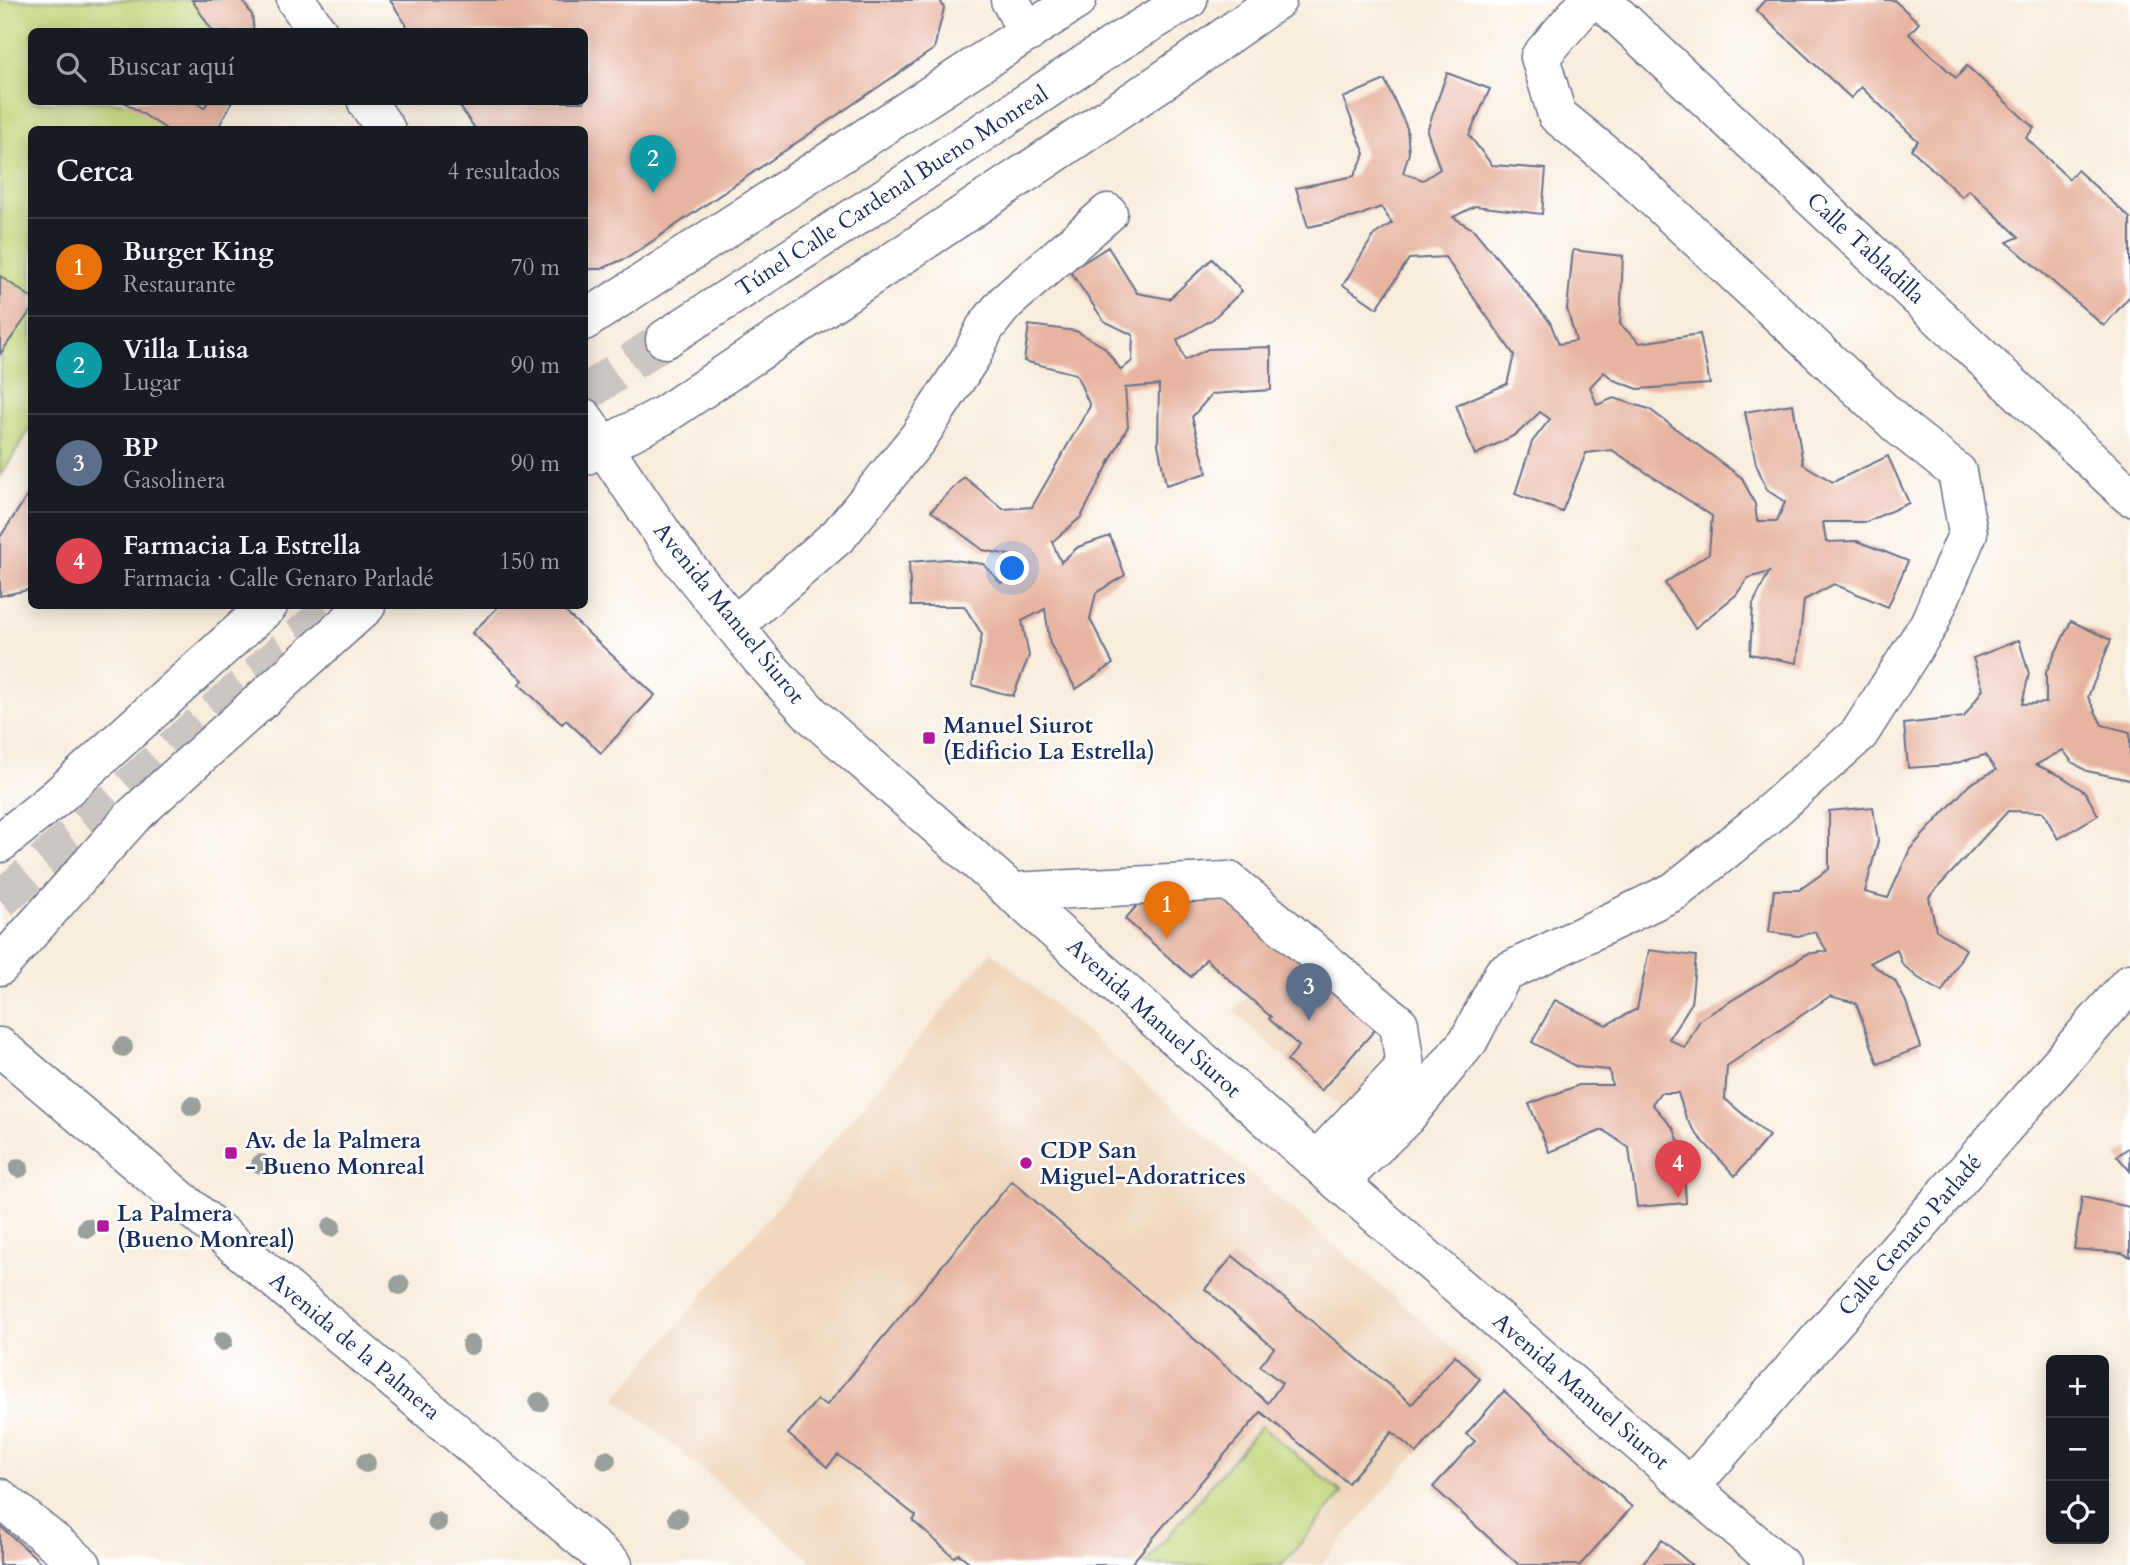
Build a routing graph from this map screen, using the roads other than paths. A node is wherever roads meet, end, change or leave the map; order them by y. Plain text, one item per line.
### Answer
1 (1010, 0) edge
2 (1077, 0) edge
3 (1169, 0) edge
4 (1188, 0) edge
5 (1277, 0) edge
6 (1589, 0) edge
7 (1601, 0) edge
8 (1028, 33) junction
9 (1118, 42) junction
10 (368, 105) edge
11 (383, 126) edge
12 (1108, 213) dead end
13 (588, 318) edge
14 (665, 339) tunnel mouth
15 (591, 440) edge
16 (2130, 496) edge
17 (265, 609) edge
18 (363, 609) edge
19 (734, 626) junction
20 (0, 843) edge
21 (1012, 892) junction
22 (0, 966) edge
23 (2130, 983) edge
24 (0, 1047) edge
25 (1327, 1172) junction
26 (1691, 1486) junction
27 (0, 1498) edge
28 (82, 1565) edge
29 (613, 1565) edge
30 (1780, 1565) edge

1 - 8 main road
2 - 8 main road
3 - 9 main road
4 - 9 main road
5 - 15 main road
6 - 25 main road
7 - 16 main road, Calle Tabladilla
8 - 13 main road
9 - 14 main road, Túnel Calle Cardenal Bueno Monreal
10 - 11 main road
12 - 19 main road
15 - 19 main road, Avenida Manuel Siurot
17 - 20 main road
18 - 22 main road
19 - 21 main road, Avenida Manuel Siurot
21 - 25 main road, Avenida Manuel Siurot
21 - 25 main road
23 - 26 main road, Calle Genaro Parladé
24 - 29 main road, Avenida de la Palmera
25 - 26 main road, Avenida Manuel Siurot
26 - 30 main road, Avenida Manuel Siurot
27 - 28 main road

